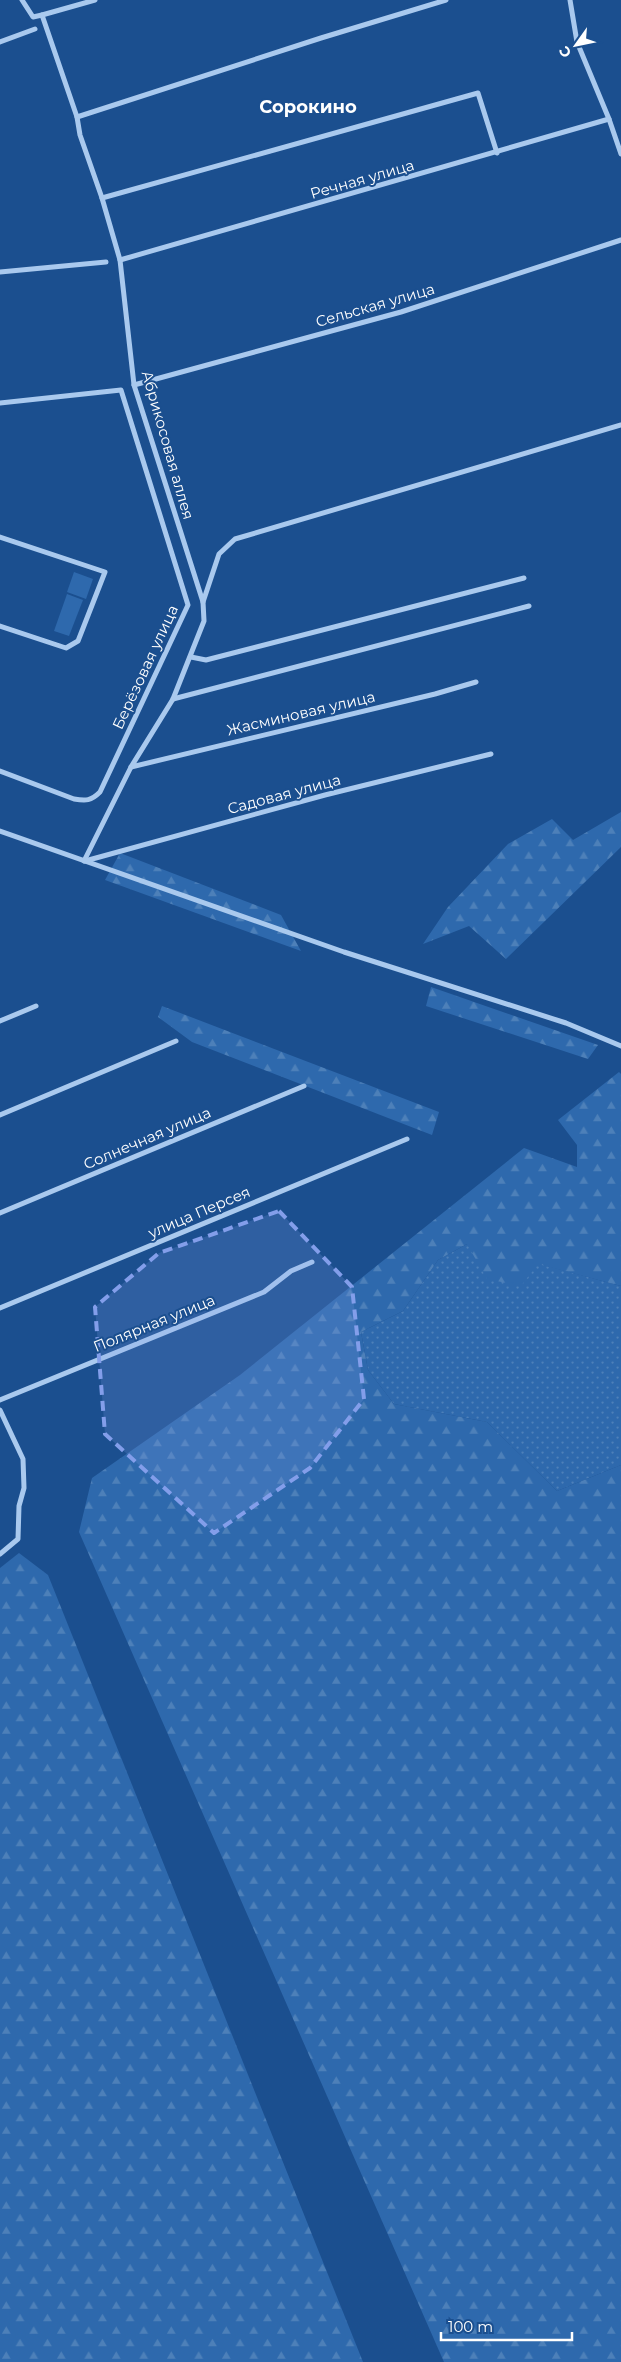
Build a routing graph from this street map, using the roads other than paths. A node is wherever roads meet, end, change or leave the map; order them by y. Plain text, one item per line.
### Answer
1 (22, 0) edge
2 (95, 0) edge
3 (446, 0) edge
4 (570, 0) edge
5 (42, 15) junction
6 (35, 29) dead end
7 (0, 42) edge
8 (77, 117) junction
9 (610, 119) junction
10 (497, 153) junction
11 (621, 154) edge
12 (102, 198) junction
13 (621, 240) edge
14 (120, 260) junction
15 (106, 262) dead end
16 (0, 272) edge
17 (134, 385) junction
18 (0, 403) edge
19 (621, 425) edge
20 (0, 537) edge
21 (524, 578) dead end
22 (203, 602) junction
23 (529, 606) dead end
24 (0, 626) edge
25 (191, 658) junction
26 (476, 682) dead end
27 (173, 699) junction
28 (491, 754) dead end
29 (131, 767) junction
30 (0, 770) edge
31 (0, 831) edge
32 (84, 861) junction
33 (36, 1006) dead end
34 (0, 1021) edge
35 (176, 1041) dead end
36 (621, 1046) edge
37 (304, 1086) dead end
38 (0, 1115) edge
39 (407, 1139) dead end
40 (0, 1213) edge
41 (312, 1262) dead end
42 (0, 1308) edge
43 (0, 1400) edge
44 (0, 1410) edge
45 (0, 1554) edge

1 - 5 street
2 - 5 street
3 - 8 street
4 - 9 street
5 - 8 street, Абрикосовая аллея
6 - 7 street
8 - 12 street, Абрикосовая аллея
9 - 10 street, Речная улица
9 - 11 street
10 - 12 street
10 - 14 street, Речная улица
12 - 14 street, Абрикосовая аллея
13 - 17 street, Сельская улица
14 - 17 street, Абрикосовая аллея
15 - 16 street
17 - 22 street, Абрикосовая аллея
18 - 30 street, Берёзовая улица
19 - 22 street
20 - 24 street
21 - 25 street
22 - 25 street, Абрикосовая аллея
23 - 27 street
25 - 27 street, Абрикосовая аллея
26 - 29 street, Жасминовая улица
27 - 29 street, Абрикосовая аллея
28 - 32 street, Садовая улица
29 - 32 street, Абрикосовая аллея
31 - 32 street
32 - 36 street
33 - 34 street
35 - 38 street
37 - 40 street, Солнечная улица
39 - 42 street, улица Персея
41 - 43 street, Полярная улица
44 - 45 street

